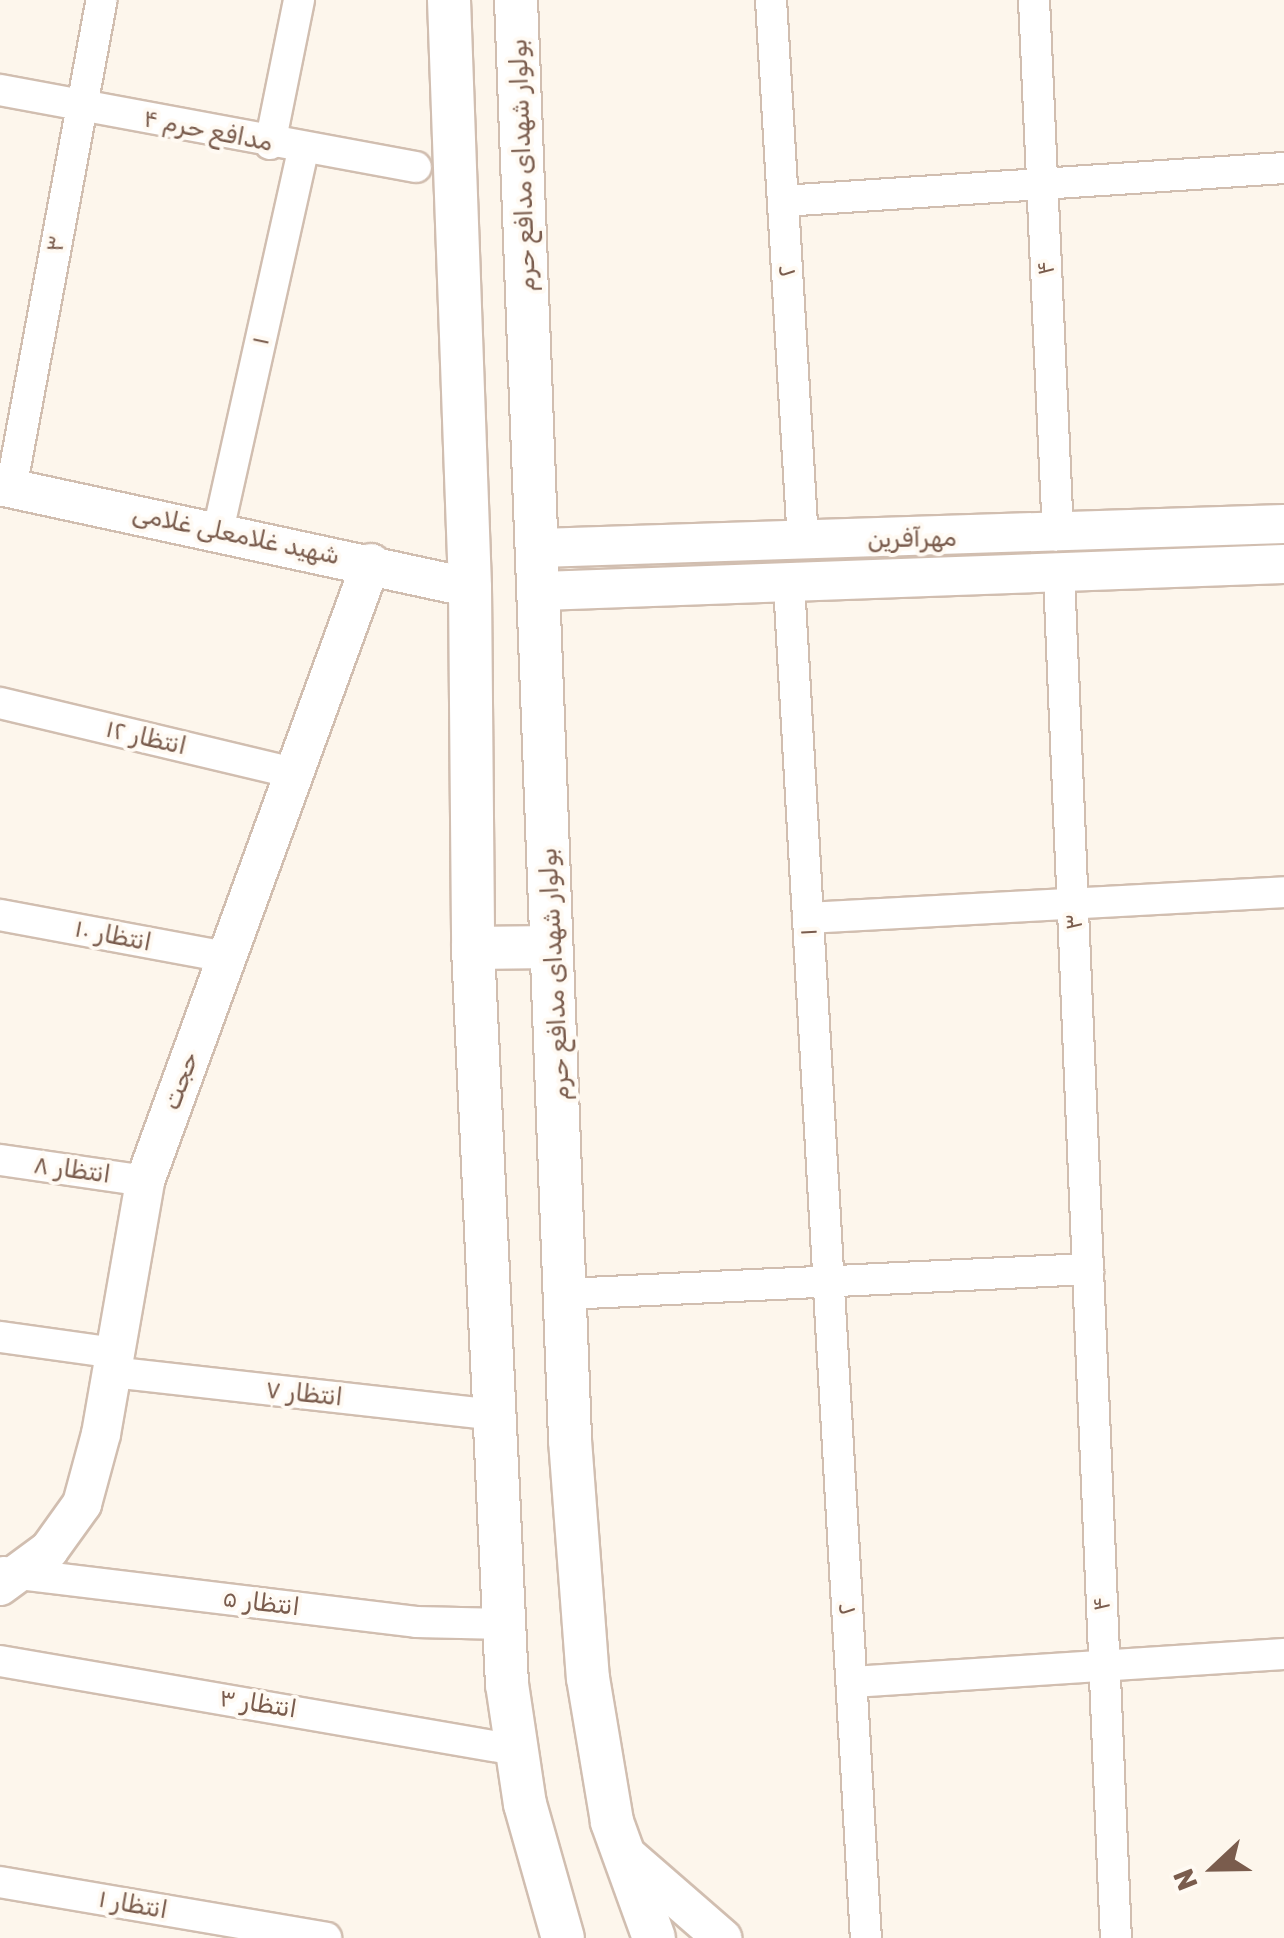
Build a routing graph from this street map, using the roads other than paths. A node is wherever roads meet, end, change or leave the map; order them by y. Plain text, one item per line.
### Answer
1 (102, 0) edge
2 (298, 0) edge
3 (449, 0) edge
4 (516, 0) edge
5 (771, 0) edge
6 (1034, 0) edge
7 (0, 90) edge
8 (82, 106) junction
9 (270, 144) junction
10 (303, 150) junction
11 (416, 167) dead end
12 (1284, 168) edge
13 (1042, 183) junction
14 (783, 201) junction
15 (5, 488) edge
16 (1284, 524) edge
17 (218, 531) junction
18 (1058, 536) junction
19 (803, 542) junction
20 (552, 548) junction
21 (371, 562) junction
22 (1284, 564) edge
23 (1059, 576) junction
24 (789, 584) junction
25 (470, 588) junction
26 (554, 590) junction
27 (0, 703) edge
28 (293, 774) junction
29 (1284, 892) edge
30 (1073, 901) junction
31 (0, 915) edge
32 (808, 918) junction
33 (473, 948) junction
34 (551, 948) junction
35 (226, 957) junction
36 (0, 1160) edge
37 (144, 1181) junction
38 (1088, 1269) junction
39 (829, 1280) junction
40 (566, 1294) junction
41 (0, 1336) edge
42 (114, 1362) junction
43 (496, 1415) junction
44 (6, 1578) edge
45 (504, 1624) junction
46 (1284, 1654) edge
47 (0, 1662) edge
48 (1105, 1665) junction
49 (852, 1682) junction
50 (516, 1750) junction
51 (622, 1851) junction
52 (0, 1882) edge
53 (326, 1938) edge
54 (563, 1938) edge
55 (654, 1938) edge
56 (722, 1938) edge
57 (866, 1938) edge
58 (1116, 1938) edge

1 - 8 street, ۳
2 - 9 street
3 - 25 main road
4 - 20 main road, بولوار شهدای مدافع حرم
5 - 14 street, ۲
6 - 13 street, ۴
7 - 8 street, مدافع حرم ۴
8 - 9 street, مدافع حرم ۴
8 - 15 street, ۳
9 - 10 street, مدافع حرم ۴
10 - 11 street, مدافع حرم ۴
10 - 17 street, ۱
12 - 13 street
13 - 14 street
13 - 18 street, ۴
14 - 19 street, ۲
15 - 17 street, شهید غلامعلی غلامی
16 - 18 street, مهرآفرین
17 - 21 street, شهید غلامعلی غلامی
18 - 19 street, مهرآفرین
18 - 23 street
19 - 20 street, مهرآفرین
20 - 26 main road, بولوار شهدای مدافع حرم
21 - 25 street, شهید غلامعلی غلامی
21 - 28 street, حجت
22 - 23 street, مهرآفرین
23 - 24 street, مهرآفرین
23 - 30 street, ۳
24 - 26 street, مهرآفرین
24 - 32 street, ۱
25 - 33 main road
26 - 34 main road, بولوار شهدای مدافع حرم
27 - 28 street, انتظار ۱۲
28 - 35 street, حجت
29 - 30 street
30 - 32 street
30 - 38 street, ۳
31 - 35 street, انتظار ۱۰
32 - 39 street, ۱
33 - 34 main road
33 - 43 main road
34 - 40 main road, بولوار شهدای مدافع حرم
35 - 37 street, حجت
36 - 37 street, انتظار ۸
37 - 42 street, حجت
38 - 39 street
38 - 48 street, ۴
39 - 40 street
39 - 49 street, ۲
40 - 51 main road, بولوار شهدای مدافع حرم
41 - 42 street, انتظار ۷
42 - 43 street, انتظار ۷
42 - 44 street, حجت
43 - 45 main road
44 - 45 street, انتظار ۵
45 - 50 main road
46 - 48 street
47 - 50 street, انتظار ۳
48 - 49 street
48 - 58 street, ۴
49 - 57 street, ۲
50 - 54 main road
51 - 55 main road, بولوار شهدای مدافع حرم
51 - 56 street
52 - 53 street, انتظار ۱

